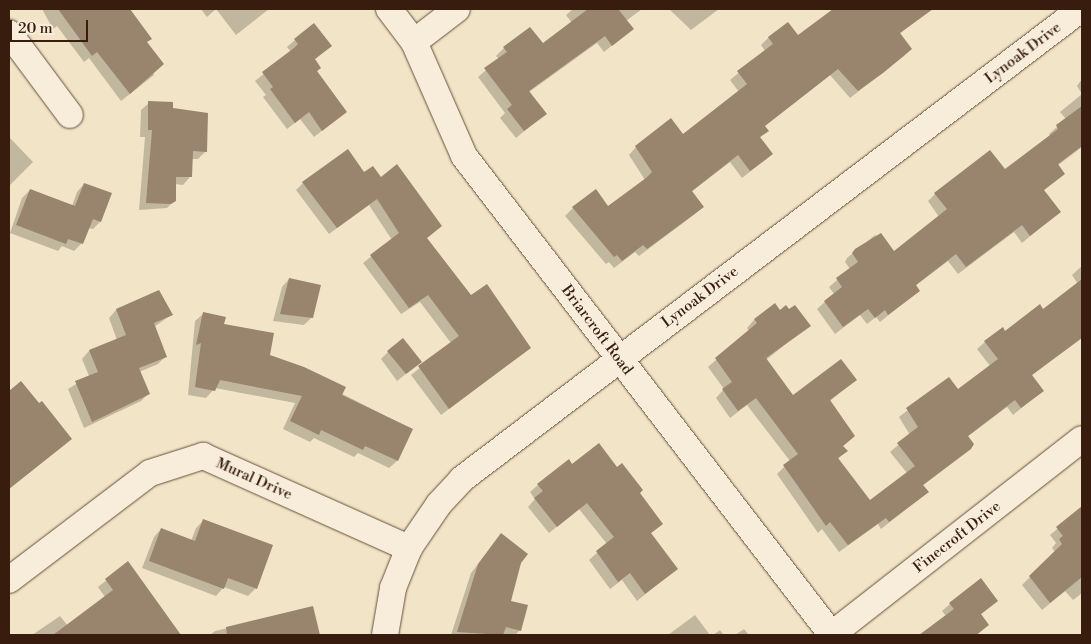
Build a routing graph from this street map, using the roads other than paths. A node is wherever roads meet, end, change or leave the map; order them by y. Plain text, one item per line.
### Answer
1 (389, 9) edge
2 (457, 9) edge
3 (1081, 9) edge
4 (9, 33) edge
5 (414, 42) junction
6 (70, 115) dead end
7 (619, 358) junction
8 (1082, 438) edge
9 (409, 548) junction
10 (9, 580) edge
11 (385, 635) edge
12 (831, 635) edge

1 - 5 street, Briarcroft Road
2 - 5 street
3 - 7 street, Lynoak Drive
4 - 6 street
5 - 7 street, Briarcroft Road
7 - 9 street, Lynoak Drive
7 - 12 street, Briarcroft Road
8 - 12 street, Finecroft Drive
9 - 10 street, Mural Drive
9 - 11 street, Lynoak Drive

